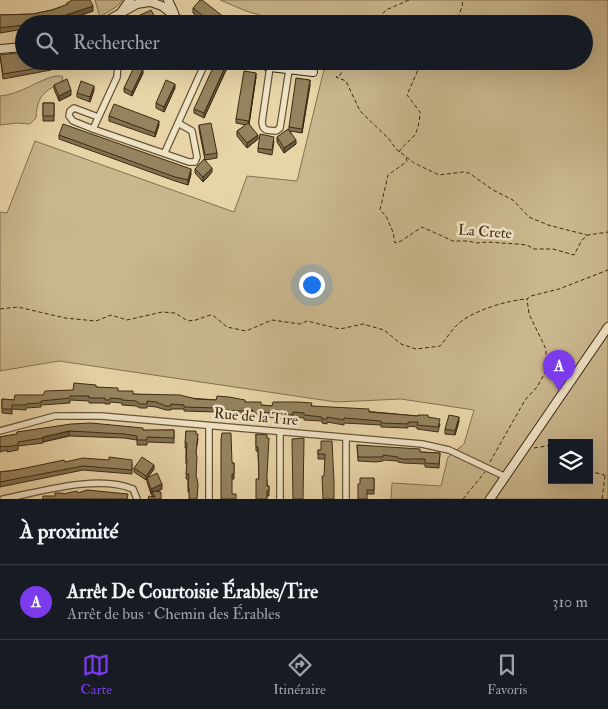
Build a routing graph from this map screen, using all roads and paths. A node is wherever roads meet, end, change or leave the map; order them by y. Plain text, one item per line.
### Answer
1 (130, 0) edge
2 (168, 0) edge
3 (409, 0) edge
4 (463, 0) edge
5 (152, 1) edge
6 (121, 13) junction
7 (118, 15) edge
8 (175, 15) joint
9 (382, 15) edge
10 (459, 15) edge
11 (15, 48) edge
12 (0, 49) edge
13 (117, 70) edge
14 (202, 70) edge
15 (270, 70) edge
16 (289, 70) joint
17 (343, 70) edge
18 (418, 70) edge
19 (313, 72) dead end
20 (98, 117) junction
21 (178, 124) junction
22 (93, 129) junction
23 (165, 152) junction
24 (399, 152) junction
25 (406, 158) junction
26 (608, 232) edge
27 (588, 235) junction
28 (608, 270) edge
29 (527, 299) junction
30 (0, 309) edge
31 (608, 327) edge
32 (210, 426) junction
33 (0, 430) edge
34 (280, 432) junction
35 (346, 438) junction
36 (548, 446) edge
37 (526, 448) junction
38 (488, 469) junction
39 (593, 472) edge
40 (607, 476) edge
41 (506, 477) junction
42 (3, 499) edge
43 (137, 499) edge
44 (209, 499) edge
45 (280, 499) edge
46 (346, 499) edge
47 (464, 499) edge
48 (490, 499) edge
49 (602, 499) edge

1 - 6 street
2 - 8 street
3 - 9 path
4 - 10 path
5 - 6 street
5 - 8 street
6 - 7 street
11 - 12 street
13 - 20 street
14 - 21 street
15 - 16 street
16 - 19 street
17 - 24 path
18 - 24 path
20 - 22 street
20 - 22 street
21 - 23 street
21 - 23 street
22 - 23 street
24 - 25 path
25 - 27 path
25 - 27 path, La Crete
26 - 27 path
28 - 29 path
29 - 30 path
29 - 38 path
31 - 37 street
32 - 33 street, Rue de la Tire
32 - 34 street, Rue de la Tire
32 - 44 street
34 - 35 street, Rue de la Tire
34 - 45 street
35 - 38 street, Rue de la Tire
35 - 46 street
36 - 37 path
37 - 41 street
38 - 41 street, Rue de la Tire
38 - 47 path
39 - 40 path
40 - 49 path
41 - 48 street
42 - 43 street

